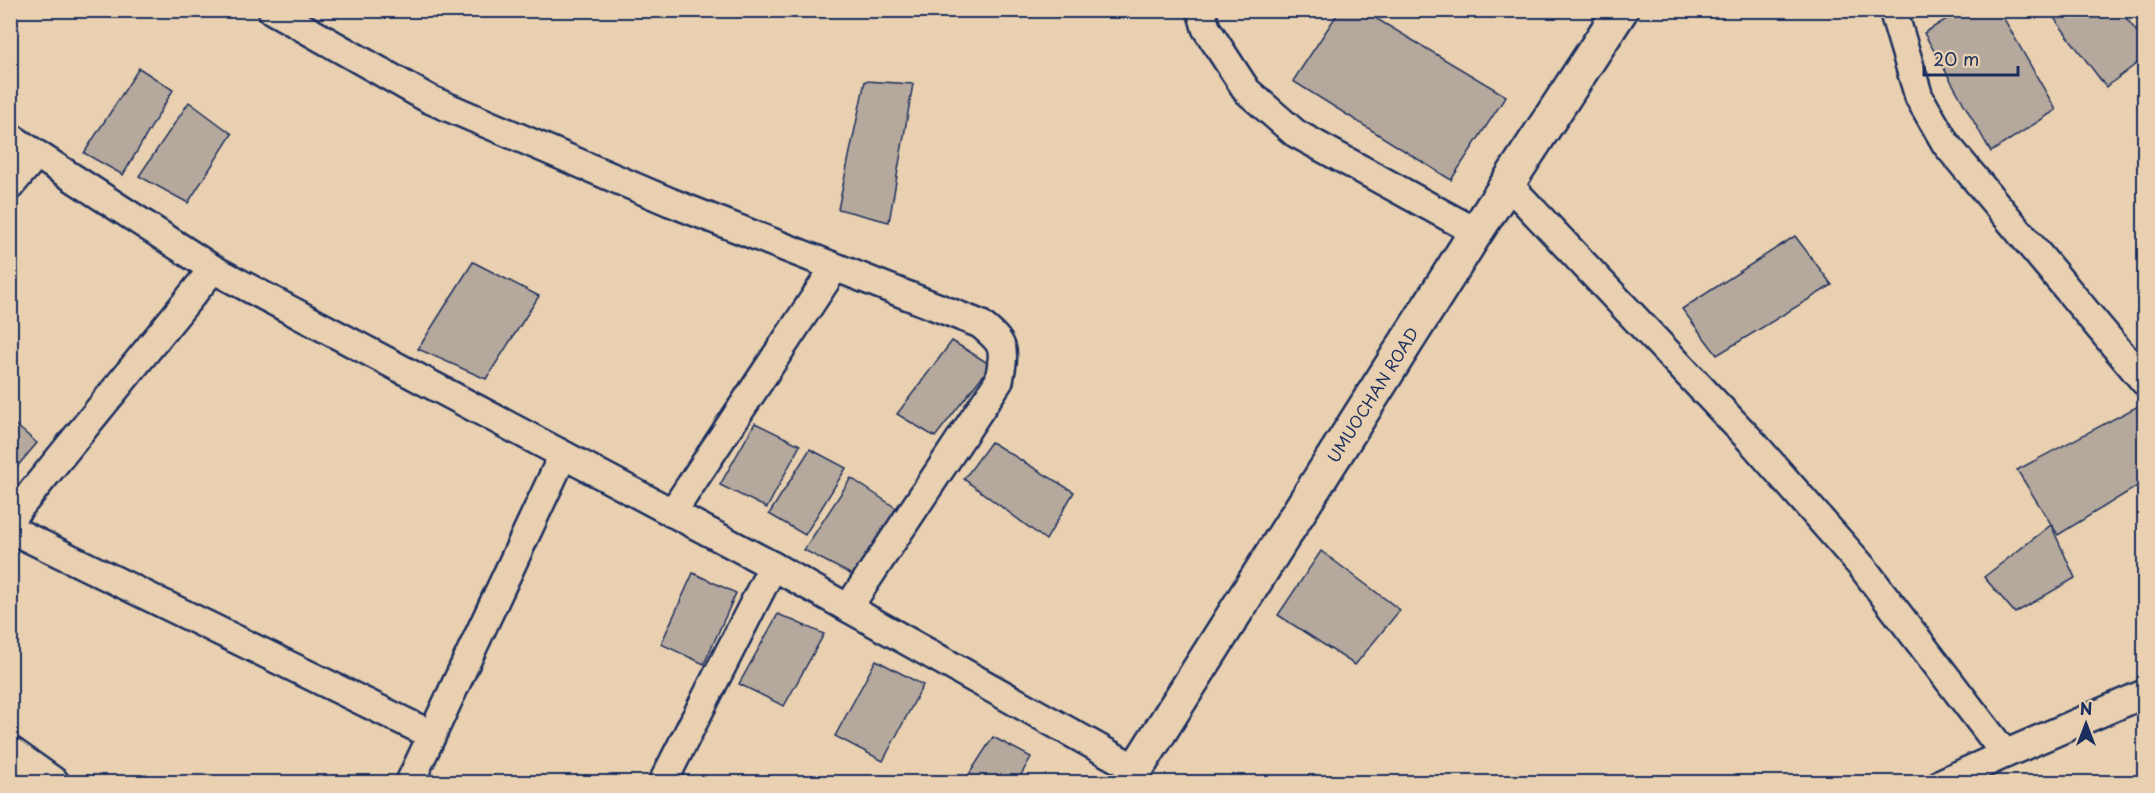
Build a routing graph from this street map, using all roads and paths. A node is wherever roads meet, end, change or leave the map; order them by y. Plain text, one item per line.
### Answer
1 (272, 10) edge
2 (1201, 10) edge
3 (1621, 10) edge
4 (1893, 10) edge
5 (10, 137) edge
6 (36, 155) junction
7 (1508, 184) junction
8 (10, 186) edge
9 (1476, 232) junction
10 (835, 267) junction
11 (213, 269) junction
12 (2145, 381) edge
13 (563, 455) junction
14 (672, 513) junction
15 (10, 519) edge
16 (10, 529) edge
17 (773, 566) junction
18 (848, 608) junction
19 (2145, 694) edge
20 (432, 735) junction
21 (10, 750) edge
22 (2005, 754) junction
23 (1132, 776) edge
24 (55, 783) edge
25 (410, 783) edge
26 (663, 783) edge
27 (1943, 783) edge

1 - 10 street
2 - 9 street
3 - 7 street, UMUOCHAN ROAD
4 - 12 street
5 - 6 street
6 - 8 street
6 - 11 street
7 - 9 street, UMUOCHAN ROAD
7 - 22 street
9 - 23 street, UMUOCHAN ROAD
10 - 14 street
10 - 18 street
11 - 13 street
11 - 15 street
13 - 14 street
13 - 20 street
14 - 17 street
16 - 20 street
17 - 18 street
17 - 26 street
18 - 23 street
19 - 22 street
20 - 25 street
21 - 24 street
22 - 27 street

